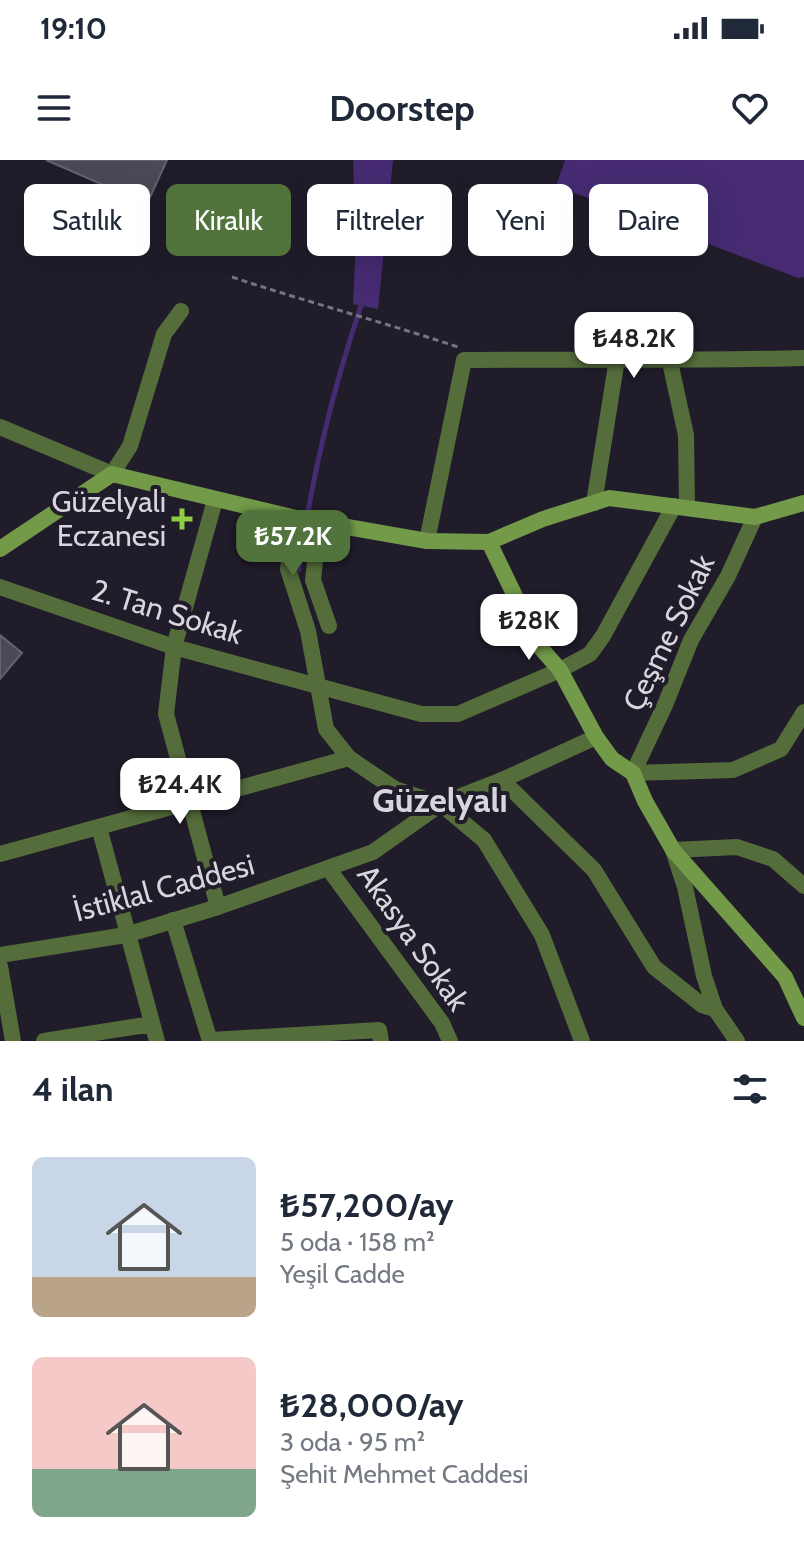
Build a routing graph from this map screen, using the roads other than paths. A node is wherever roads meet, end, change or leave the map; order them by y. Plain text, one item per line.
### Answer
1 (181, 311) dead end
2 (804, 358) edge
3 (617, 359) junction
4 (670, 362) junction
5 (0, 427) edge
6 (112, 474) junction
7 (215, 500) junction
8 (594, 503) junction
9 (804, 503) edge
10 (680, 507) junction
11 (755, 517) junction
12 (295, 518) junction
13 (318, 522) junction
14 (427, 541) junction
15 (489, 542) junction
16 (0, 549) edge
17 (0, 587) edge
18 (329, 626) dead end
19 (174, 647) junction
20 (560, 670) junction
21 (319, 686) junction
22 (804, 712) edge
23 (596, 737) junction
24 (349, 758) junction
25 (633, 773) junction
26 (502, 780) junction
27 (190, 802) junction
28 (441, 804) junction
29 (99, 827) junction
30 (673, 850) junction
31 (0, 854) edge
32 (328, 868) junction
33 (804, 886) edge
34 (218, 907) junction
35 (173, 920) junction
36 (126, 935) junction
37 (0, 955) edge
38 (0, 966) edge
39 (715, 1009) junction
40 (804, 1018) edge
41 (152, 1024) junction
42 (341, 1036) edge
43 (251, 1040) edge
44 (13, 1041) edge
45 (44, 1041) edge
46 (157, 1041) edge
47 (210, 1041) edge
48 (381, 1041) edge
49 (450, 1041) edge
50 (582, 1041) edge
51 (737, 1041) edge

1 - 6 street
2 - 4 street
3 - 4 street
3 - 8 street
3 - 14 street
4 - 10 street
5 - 6 street
6 - 7 main road
6 - 16 main road
7 - 12 main road
7 - 19 street
8 - 10 main road
8 - 15 main road
9 - 11 main road
10 - 11 main road
10 - 20 street, 2. Tan Sokak
11 - 25 street, Çeşme Sokak
12 - 13 main road
12 - 21 street
13 - 14 main road
13 - 18 street
14 - 15 main road
15 - 20 main road
17 - 19 street, 2. Tan Sokak
19 - 21 street, 2. Tan Sokak
19 - 27 street
20 - 21 street, 2. Tan Sokak
20 - 23 main road
21 - 24 street
22 - 25 street
23 - 25 main road
23 - 26 street, İstiklal Caddesi
24 - 27 street
24 - 28 street
25 - 30 main road
26 - 28 street, İstiklal Caddesi
26 - 39 street
27 - 29 street
27 - 34 street
28 - 32 street, İstiklal Caddesi
28 - 50 street
29 - 31 street
29 - 36 street
30 - 33 street
30 - 39 street
30 - 40 main road
32 - 34 street, İstiklal Caddesi
32 - 49 street, Akasya Sokak
34 - 35 street, İstiklal Caddesi
35 - 36 street, İstiklal Caddesi
35 - 47 street
36 - 37 street, İstiklal Caddesi
36 - 41 street
38 - 44 street
39 - 51 street
41 - 45 street
41 - 46 street
42 - 43 street
42 - 48 street
43 - 47 street

